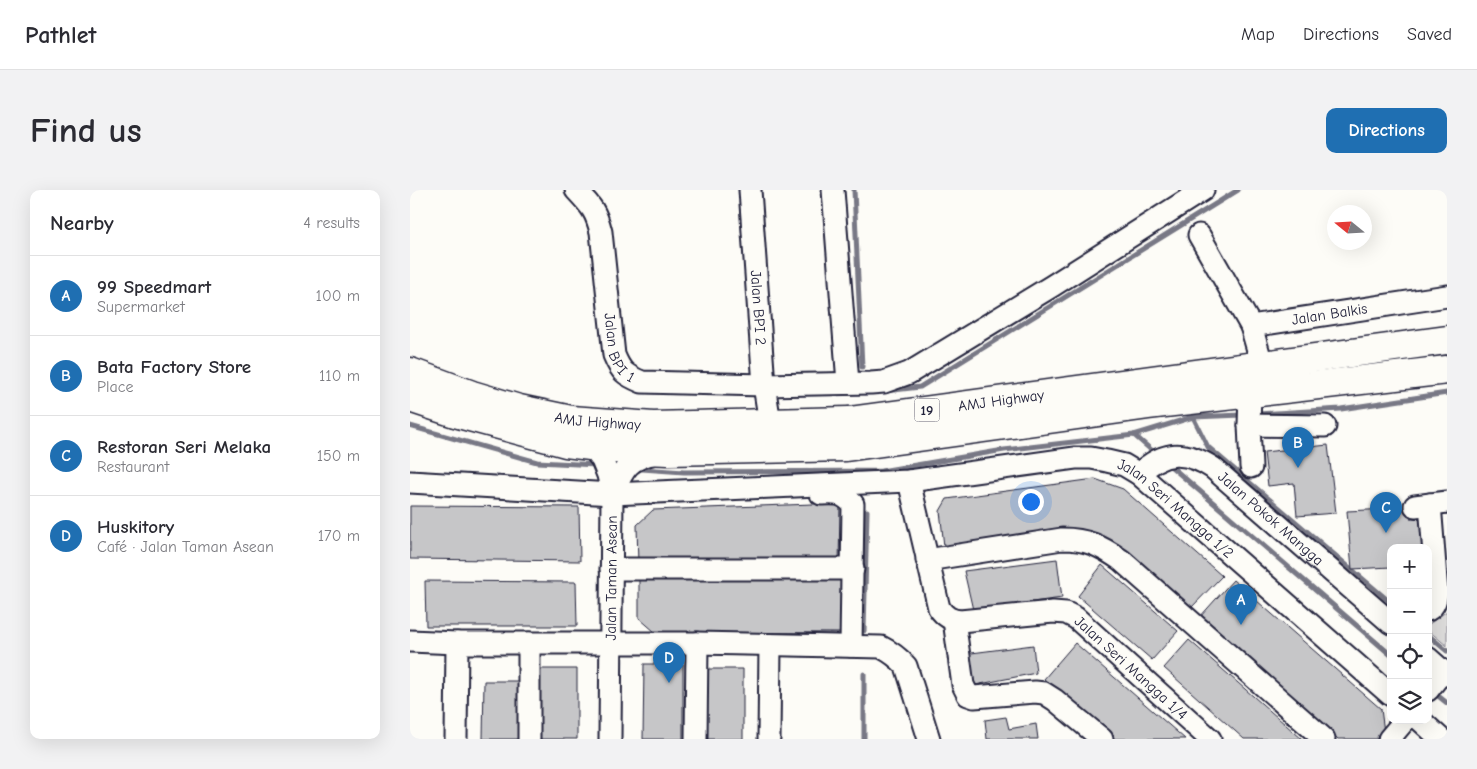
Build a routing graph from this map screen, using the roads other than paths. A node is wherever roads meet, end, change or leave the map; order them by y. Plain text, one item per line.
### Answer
1 (576, 190) edge
2 (750, 190) edge
3 (833, 190) edge
4 (1203, 190) edge
5 (1199, 235) dead end
6 (1447, 296) edge
7 (1251, 326) junction
8 (1447, 340) edge
9 (1262, 364) junction
10 (1445, 371) edge
11 (410, 372) edge
12 (848, 383) junction
13 (764, 385) junction
14 (1250, 394) junction
15 (410, 398) edge
16 (770, 423) junction
17 (1249, 425) junction
18 (1325, 426) dead end
19 (592, 446) junction
20 (669, 452) junction
21 (1251, 467) dead end
22 (1147, 468) junction
23 (410, 482) edge
24 (909, 482) junction
25 (612, 499) junction
26 (1431, 504) edge
27 (928, 560) junction
28 (611, 569) junction
29 (853, 569) junction
30 (1432, 608) edge
31 (954, 620) junction
32 (1387, 620) edge
33 (410, 641) edge
34 (610, 642) junction
35 (457, 643) junction
36 (529, 643) junction
37 (697, 643) junction
38 (770, 645) junction
39 (851, 646) junction
40 (1387, 691) edge
41 (1402, 724) edge
42 (1424, 724) edge
43 (456, 739) edge
44 (529, 739) edge
45 (610, 739) edge
46 (696, 739) edge
47 (769, 739) edge
48 (930, 739) edge
49 (1102, 739) edge
50 (1210, 739) edge
51 (1324, 739) edge
52 (1389, 739) edge
53 (1441, 739) edge

1 - 13 street, Jalan BPI 1
2 - 13 street, Jalan BPI 2
3 - 12 street
4 - 12 street, Jalan BPI 1
5 - 7 street
6 - 7 street, Jalan Balkis
7 - 9 street
8 - 9 highway, AMJ Highway / 19
9 - 16 highway, AMJ Highway / 19
10 - 14 highway, AMJ Highway / 19
11 - 16 highway, AMJ Highway / 19
12 - 13 street, Jalan BPI 1
13 - 16 street, Jalan BPI 2
14 - 17 street
14 - 20 highway, AMJ Highway / 19
15 - 19 highway, AMJ Highway / 19
17 - 18 street
17 - 21 street
19 - 20 highway, AMJ Highway / 19
19 - 25 street
20 - 25 street, Jalan Taman Asean
22 - 24 street, Jalan Seri Mangga 1/2
22 - 32 street, Jalan Pokok Mangga
22 - 40 street, Jalan Seri Mangga 1/2
23 - 25 street
24 - 25 street, Jalan Seri Mangga 1/2
24 - 27 street
25 - 28 street, Jalan Taman Asean
25 - 29 street
26 - 30 street
27 - 31 street
27 - 51 street
28 - 29 street
28 - 34 street, Jalan Taman Asean
29 - 39 street
31 - 49 street
31 - 50 street, Jalan Seri Mangga 1/4
33 - 35 street
34 - 36 street
34 - 37 street
34 - 45 street, Jalan Taman Asean
35 - 36 street
35 - 43 street
36 - 44 street
37 - 38 street
37 - 46 street
38 - 39 street
38 - 47 street
39 - 48 street
41 - 52 street
42 - 53 street

